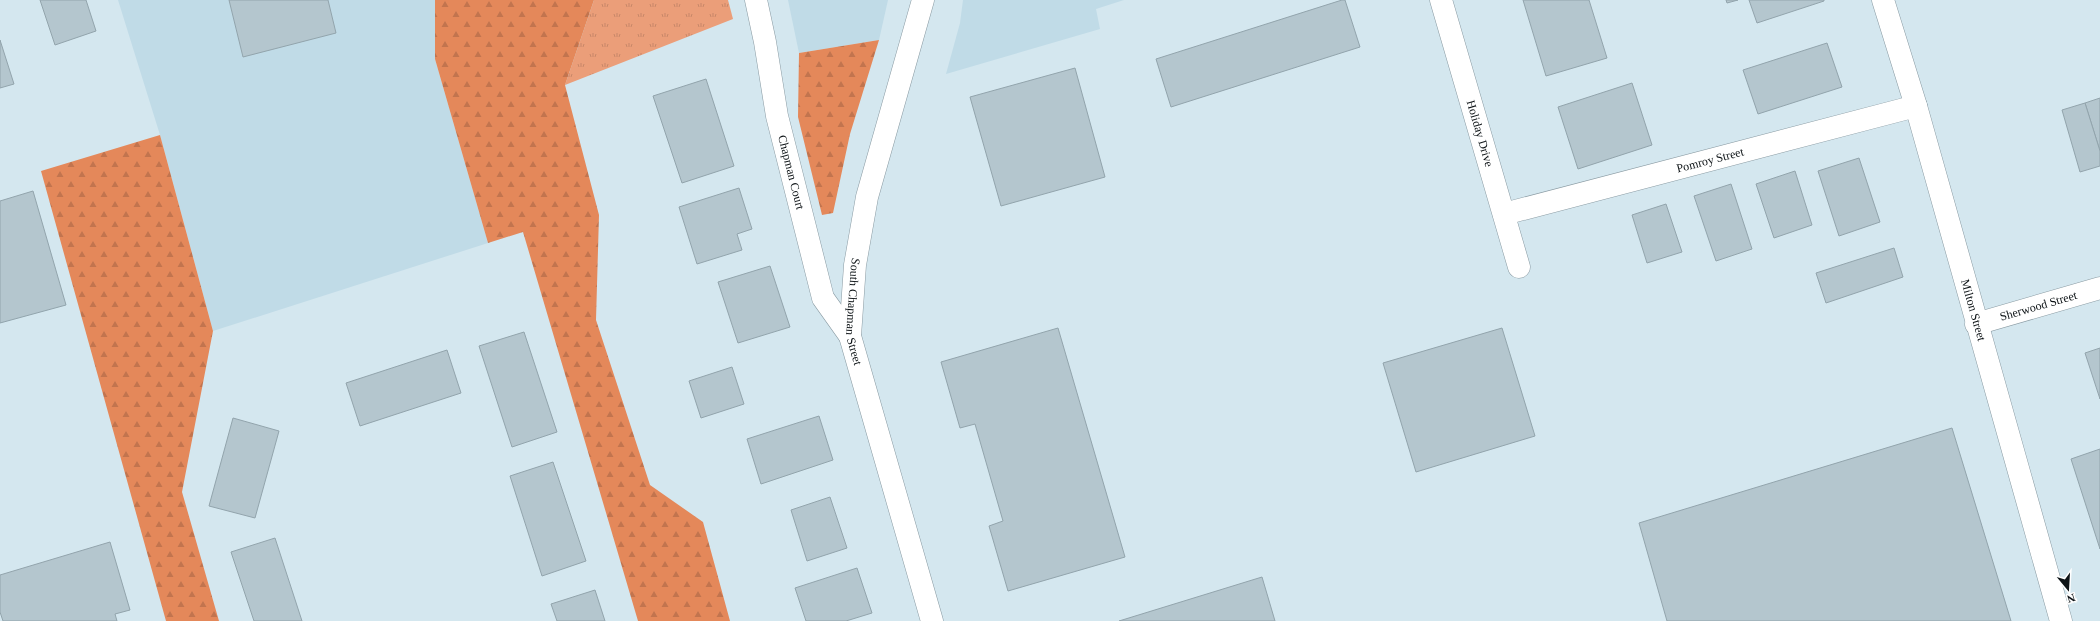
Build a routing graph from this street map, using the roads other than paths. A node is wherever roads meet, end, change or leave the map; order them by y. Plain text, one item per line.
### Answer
1 (756, 0) edge
2 (923, 0) edge
3 (1442, 0) edge
4 (1883, 0) edge
5 (1916, 106) junction
6 (1504, 214) junction
7 (1519, 267) dead end
8 (2100, 288) edge
9 (1976, 324) junction
10 (850, 336) junction
11 (932, 621) edge
12 (2061, 621) edge

1 - 10 street, Chapman Court
2 - 10 street, South Chapman Street
3 - 6 street, Holiday Drive
4 - 5 street, Milton Street
5 - 6 street, Pomroy Street
5 - 9 street, Milton Street
6 - 7 street, Holiday Drive
8 - 9 street, Sherwood Street
9 - 12 street, Milton Street
10 - 11 street, South Chapman Street

